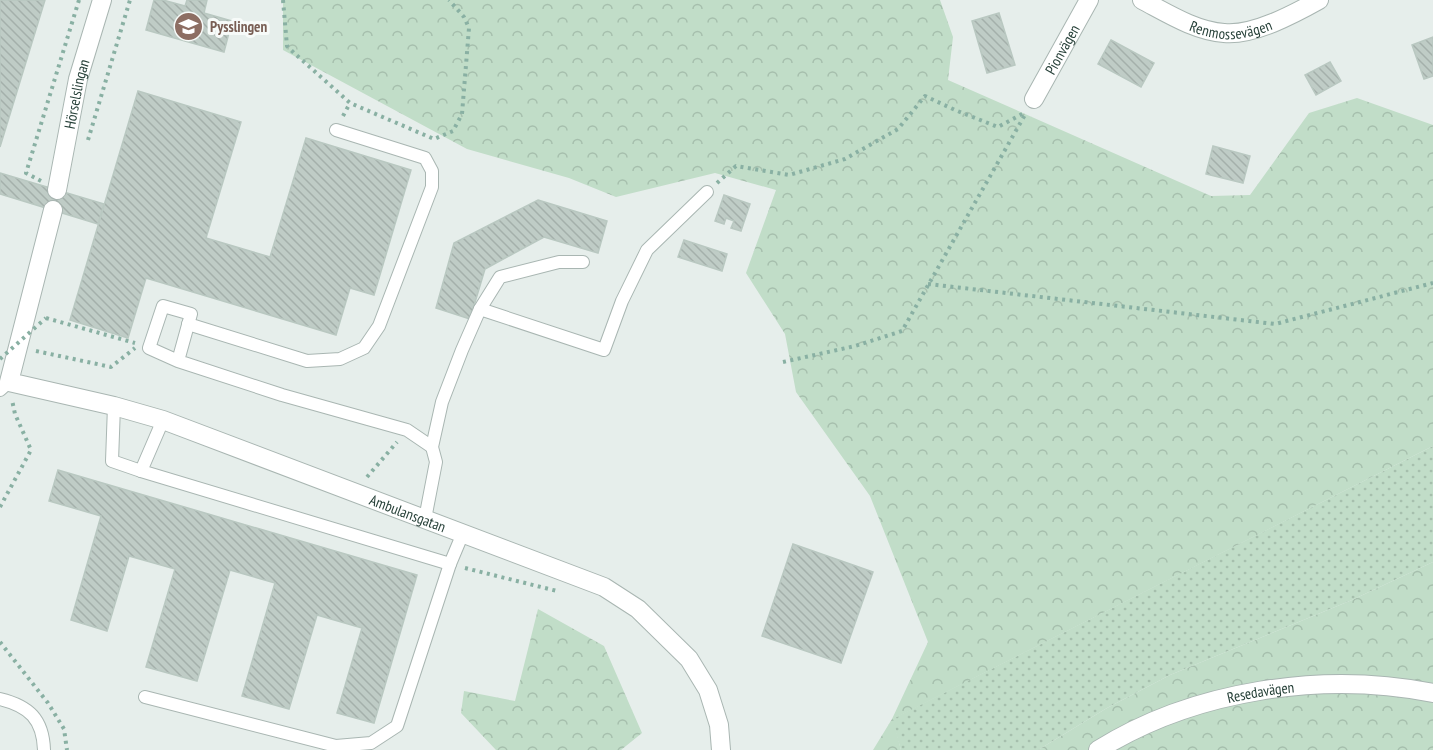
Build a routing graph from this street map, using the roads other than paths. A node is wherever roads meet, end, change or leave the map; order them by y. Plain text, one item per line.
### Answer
1 (102, 0) edge
2 (1089, 0) edge
3 (1142, 0) edge
4 (1319, 0) edge
5 (1034, 99) dead end
6 (336, 130) dead end
7 (57, 190) road end
8 (707, 192) road end
9 (53, 210) dead end
10 (583, 262) dead end
11 (480, 309) junction
12 (188, 324) junction
13 (178, 361) junction
14 (5, 386) edge
15 (114, 405) junction
16 (163, 420) junction
17 (432, 447) junction
18 (141, 471) junction
19 (425, 519) junction
20 (463, 533) junction
21 (450, 564) junction
22 (1433, 693) edge
23 (145, 697) dead end
24 (0, 699) edge
25 (44, 750) edge
26 (721, 750) edge
27 (1098, 750) edge

1 - 7 street, Hörselslingan
2 - 5 street, Pionvägen
3 - 4 street, Renmossevägen
6 - 12 lane
8 - 11 lane
9 - 14 street
10 - 11 lane
11 - 17 lane
12 - 13 lane
12 - 13 lane
13 - 17 lane
14 - 15 street, Ambulansgatan
15 - 16 street, Ambulansgatan
15 - 18 lane
16 - 18 lane
16 - 19 street, Ambulansgatan
17 - 19 lane
18 - 21 lane
19 - 20 street, Ambulansgatan
20 - 21 lane
20 - 26 street, Ambulansgatan
21 - 23 lane
22 - 27 street, Resedavägen
24 - 25 lane

